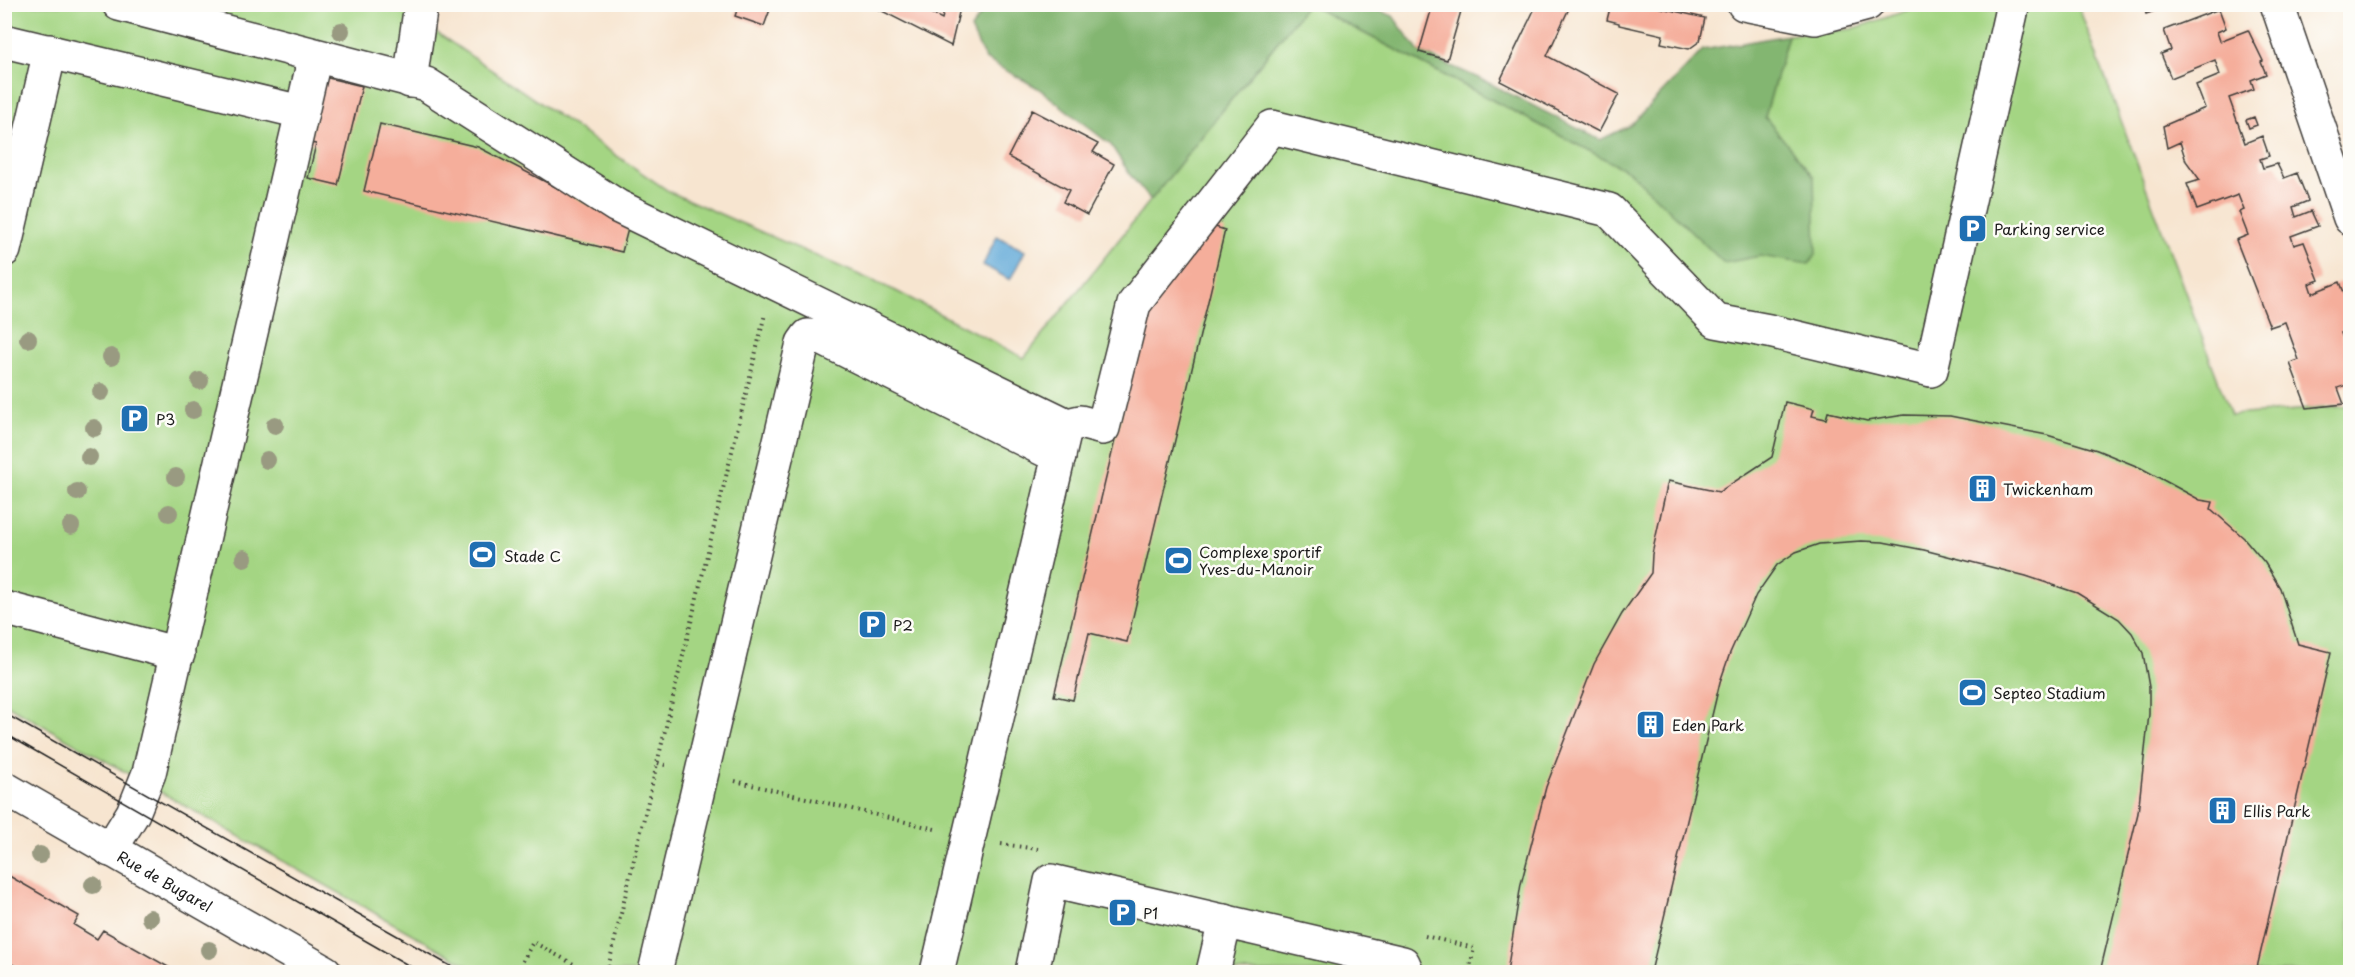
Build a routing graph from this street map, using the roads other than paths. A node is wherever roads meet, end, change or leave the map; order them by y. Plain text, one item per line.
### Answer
1 (119, 4) edge
2 (421, 4) edge
3 (1744, 4) edge
4 (1867, 4) edge
5 (2013, 4) edge
6 (2277, 4) edge
7 (4, 41) edge
8 (50, 51) junction
9 (315, 56) junction
10 (410, 81) junction
11 (301, 112) junction
12 (2350, 218) edge
13 (4, 250) edge
14 (823, 323) junction
15 (942, 381) junction
16 (1067, 425) junction
17 (1059, 457) junction
18 (4, 608) edge
19 (178, 654) junction
20 (4, 788) edge
21 (110, 850) junction
22 (1225, 921) junction
23 (325, 972) edge
24 (655, 972) edge
25 (937, 972) edge
26 (1032, 972) edge
27 (1213, 972) edge
28 (1407, 972) edge

1 - 9 street
2 - 10 street
3 - 4 street
5 - 16 street
6 - 12 street
7 - 8 street
8 - 11 street
8 - 13 street
9 - 10 street
9 - 11 street
10 - 14 street
11 - 19 street
14 - 15 street
14 - 24 street
15 - 16 street
15 - 17 street
16 - 17 street
17 - 25 street
18 - 19 street
19 - 21 street
20 - 21 street, Rue de Bugarel
21 - 23 street, Rue de Bugarel
22 - 26 street
22 - 27 street
22 - 28 street

